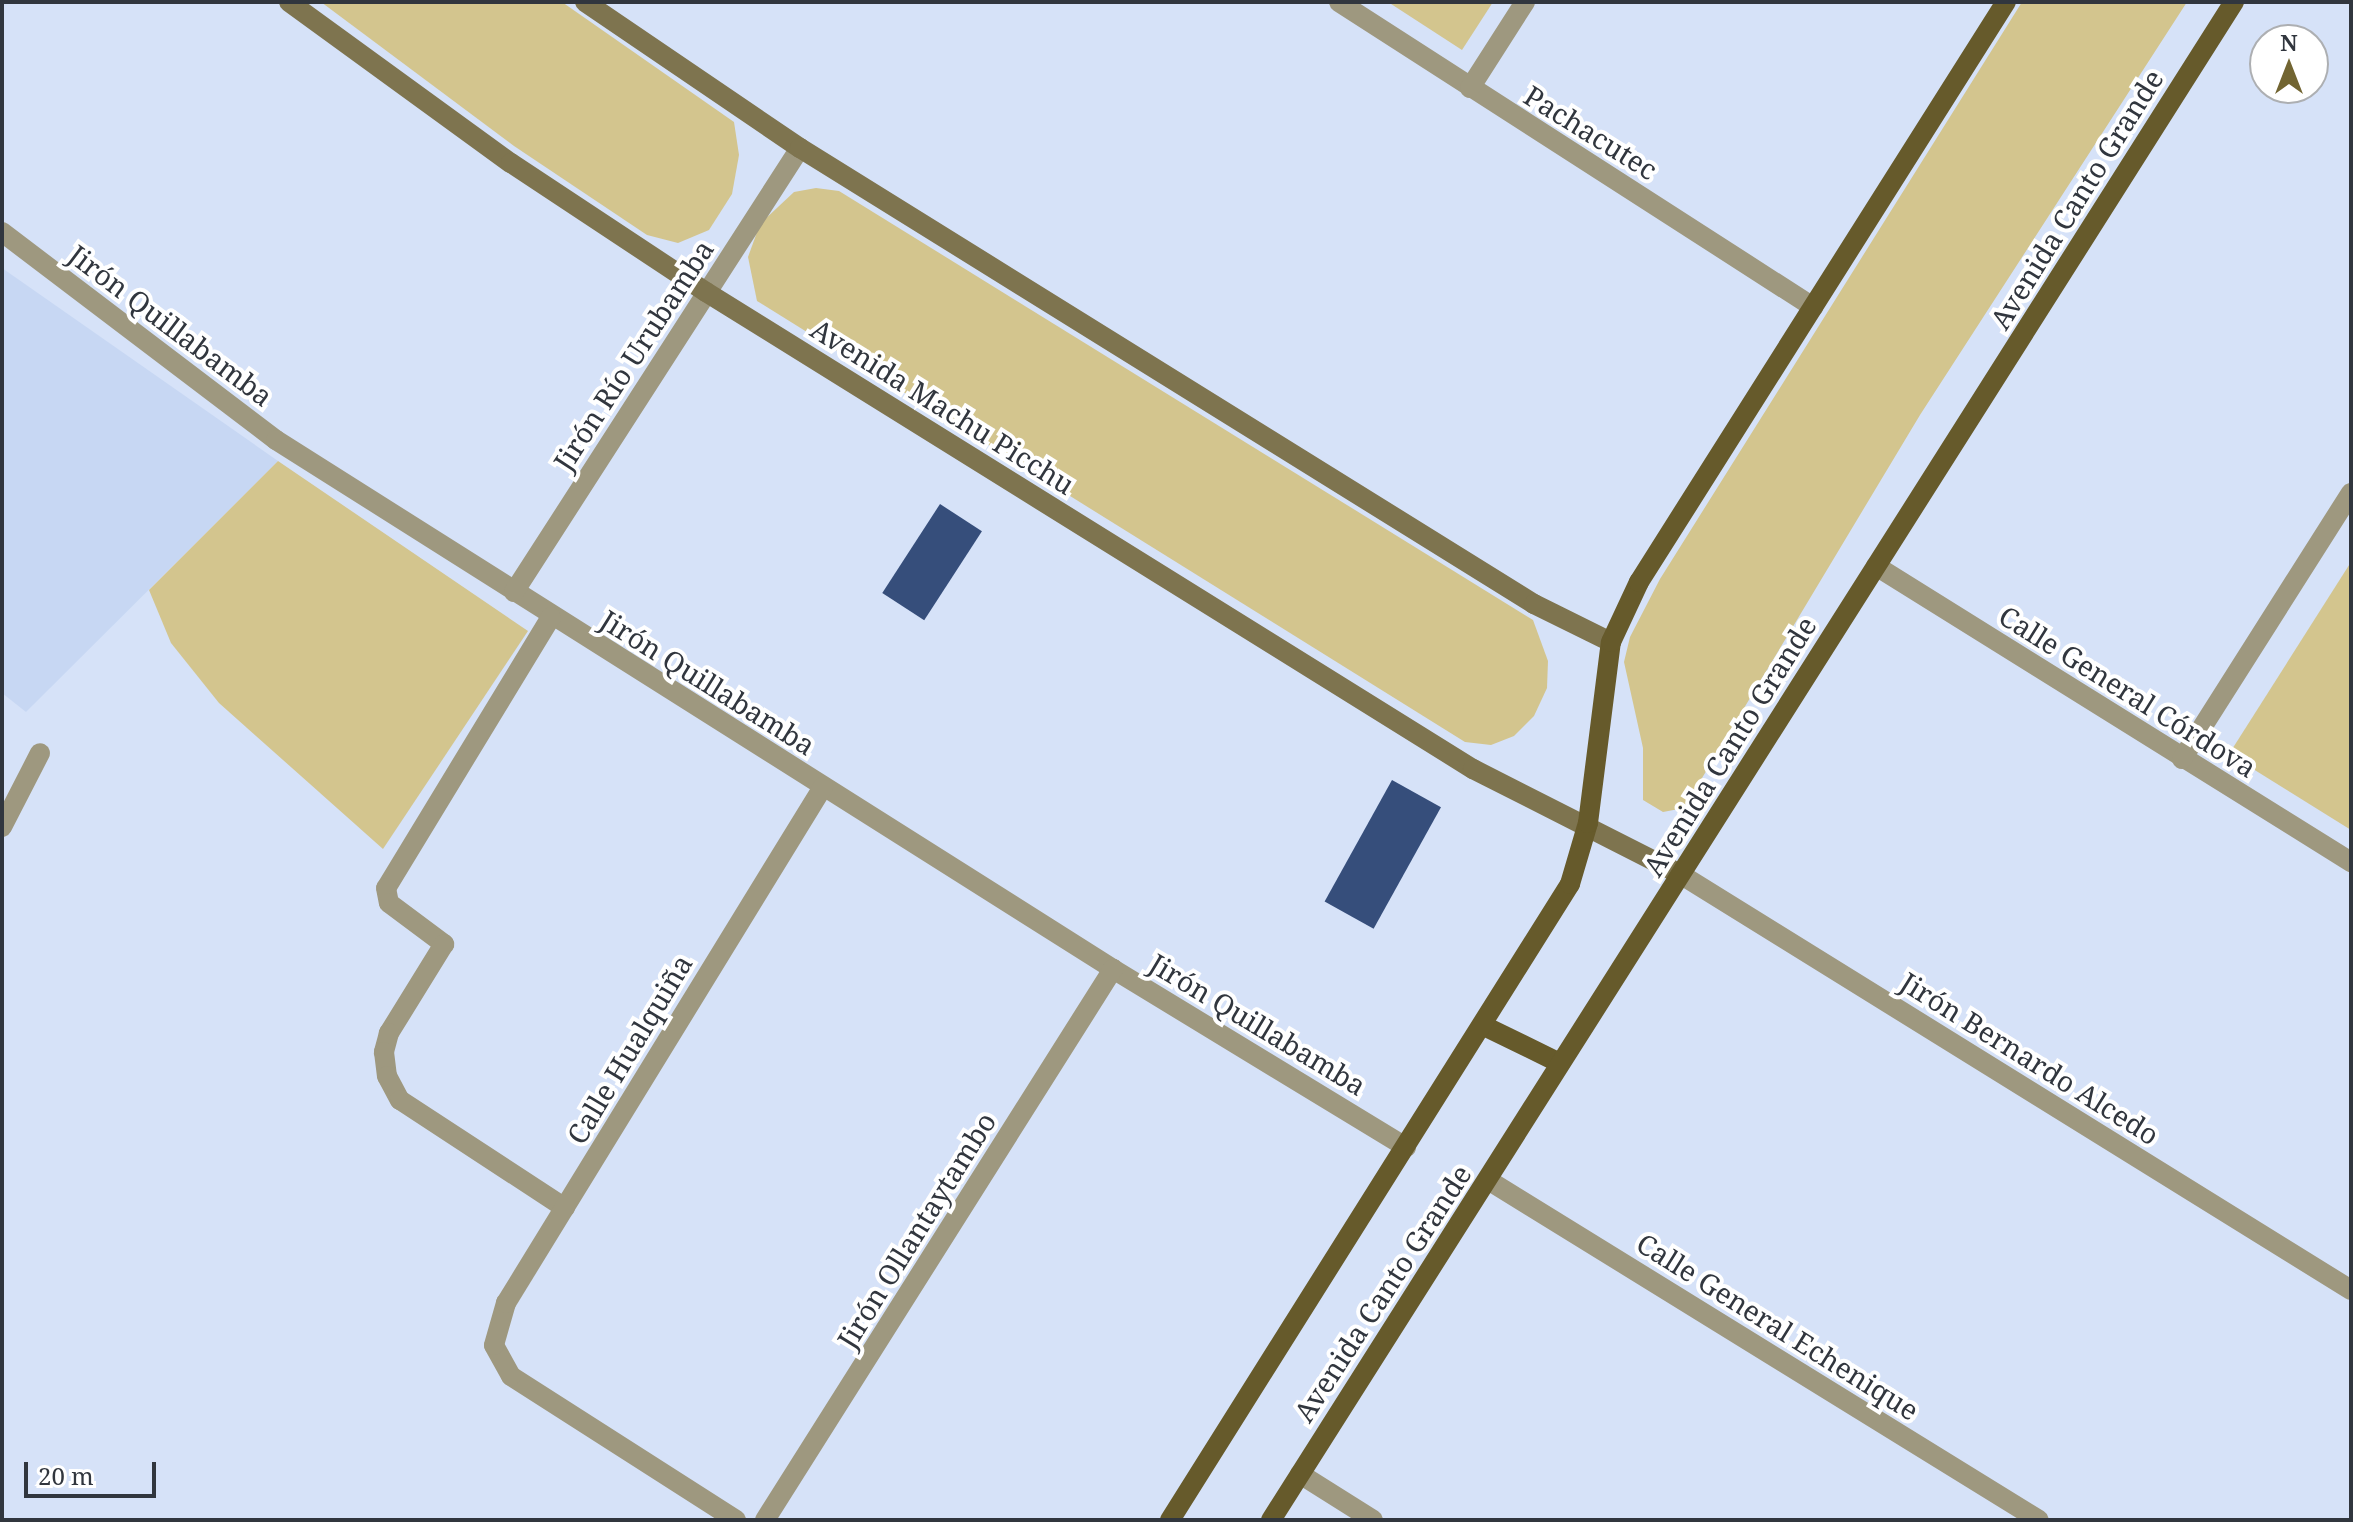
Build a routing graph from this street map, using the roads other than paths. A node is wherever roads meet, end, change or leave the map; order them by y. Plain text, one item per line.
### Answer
1 (289, 2) edge
2 (585, 2) edge
3 (1339, 2) edge
4 (1525, 2) edge
5 (2006, 2) edge
6 (2234, 2) edge
7 (1470, 88) junction
8 (800, 148) junction
9 (2, 232) edge
10 (706, 292) junction
11 (1813, 307) junction
12 (2351, 493) edge
13 (1876, 566) junction
14 (514, 592) junction
15 (551, 617) junction
16 (1611, 642) junction
17 (40, 753) dead end
18 (2182, 759) junction
19 (823, 787) junction
20 (1588, 823) junction
21 (2, 827) edge
22 (2351, 862) edge
23 (1680, 874) junction
24 (1113, 969) junction
25 (1482, 1025) junction
26 (1560, 1063) junction
27 (1406, 1147) junction
28 (1488, 1180) junction
29 (565, 1208) junction
30 (2351, 1290) edge
31 (1300, 1474) junction
32 (736, 1520) edge
33 (765, 1520) edge
34 (1170, 1520) edge
35 (1271, 1520) edge
36 (1373, 1520) edge
37 (2039, 1520) edge

1 - 10 street, Avenida Machu Picchu
2 - 8 street
3 - 7 street, Pachacutec
4 - 7 street
5 - 11 main road, Avenida Canto Grande
6 - 13 main road, Avenida Canto Grande
7 - 11 street, Pachacutec
8 - 10 street, Jirón Río Urubamba
8 - 16 street
9 - 14 street, Jirón Quillabamba
10 - 14 street, Jirón Río Urubamba
10 - 20 street, Avenida Machu Picchu
11 - 16 main road, Avenida Canto Grande
12 - 18 street
13 - 18 street, Calle General Córdova
13 - 23 main road, Avenida Canto Grande
14 - 15 street, Jirón Quillabamba
15 - 19 street, Jirón Quillabamba
15 - 29 street
16 - 20 main road, Avenida Canto Grande
17 - 21 street
18 - 22 street, Calle General Córdova
19 - 24 street, Jirón Quillabamba
19 - 29 street, Calle Hualquiña
20 - 23 street, Avenida Machu Picchu
20 - 25 main road, Avenida Canto Grande
23 - 26 main road, Avenida Canto Grande
23 - 30 street, Jirón Bernardo Alcedo
24 - 27 street, Jirón Quillabamba
24 - 33 street, Jirón Ollantaytambo
25 - 26 main road
25 - 27 main road, Avenida Canto Grande
26 - 28 main road, Avenida Canto Grande
27 - 34 main road, Avenida Canto Grande
28 - 31 main road, Avenida Canto Grande
28 - 37 street, Calle General Echenique
29 - 32 street, Calle Hualquiña
31 - 35 main road, Avenida Canto Grande
31 - 36 street

